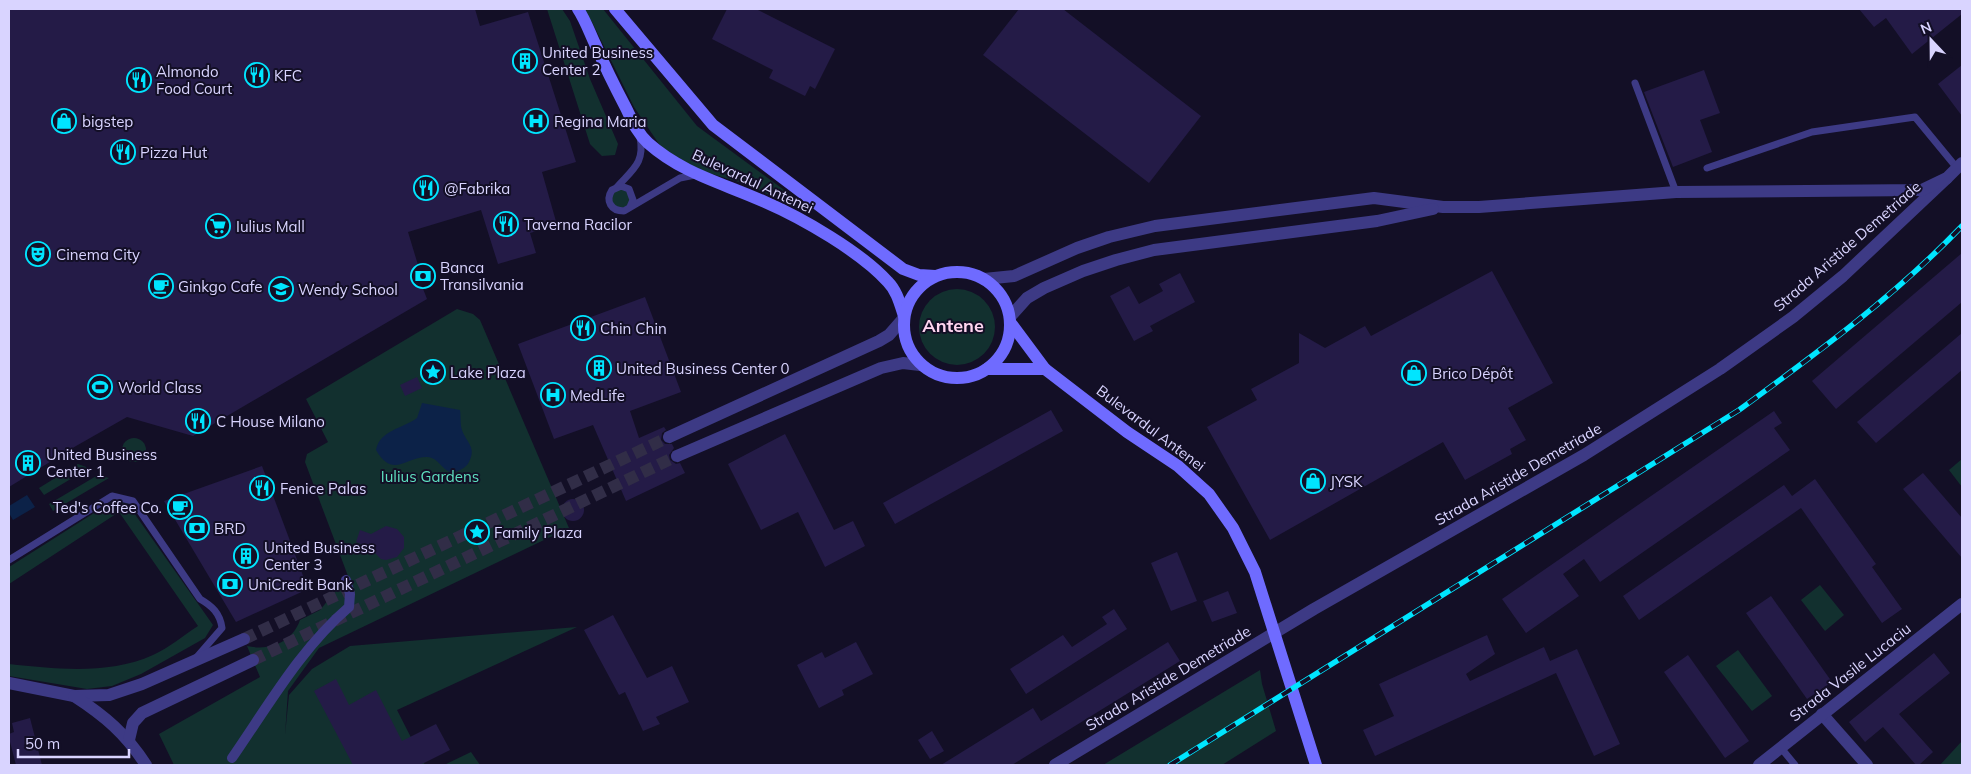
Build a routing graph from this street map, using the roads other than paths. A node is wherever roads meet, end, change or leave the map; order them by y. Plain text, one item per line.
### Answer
1 (578, 9) edge
2 (614, 9) edge
3 (1635, 83) dead end
4 (639, 132) junction
5 (1960, 165) edge
6 (1707, 168) dead end
7 (695, 175) junction
8 (1947, 178) junction
9 (617, 187) junction
10 (1676, 192) junction
11 (630, 207) junction
12 (1443, 207) junction
13 (935, 276) junction
14 (984, 279) junction
15 (903, 317) junction
16 (1010, 319) junction
17 (920, 365) junction
18 (987, 369) junction
19 (1045, 369) junction
20 (669, 437) tunnel mouth
21 (677, 456) tunnel mouth
22 (9, 560) edge
23 (346, 580) dead end
24 (1962, 604) edge
25 (1276, 632) junction
26 (244, 639) tunnel mouth
27 (253, 660) tunnel mouth
28 (193, 662) junction
29 (9, 683) edge
30 (74, 696) junction
31 (1822, 714) junction
32 (129, 740) junction
33 (1781, 748) junction
34 (232, 758) dead end
35 (146, 765) edge
36 (1055, 765) edge
37 (1316, 765) edge
38 (1759, 765) edge
39 (1795, 765) edge
40 (1868, 765) edge

1 - 4 main road, Bulevardul Antenei
2 - 13 main road, Bulevardul Antenei
3 - 10 lane
4 - 7 main road, Bulevardul Antenei
4 - 9 lane
5 - 6 lane
5 - 8 street, Strada Aristide Demetriade
7 - 11 lane
7 - 15 main road, Bulevardul Antenei
8 - 10 street
8 - 25 street, Strada Aristide Demetriade
9 - 11 lane
9 - 11 lane
10 - 12 street
12 - 14 street
12 - 16 street
13 - 14 main road
13 - 15 main road
14 - 16 main road
15 - 17 main road
15 - 20 street
16 - 18 main road
16 - 19 main road, Bulevardul Antenei
17 - 18 main road
17 - 21 street
18 - 19 main road
19 - 25 main road, Bulevardul Antenei
22 - 28 lane
23 - 34 street
24 - 31 street, Strada Vasile Lucaciu
25 - 36 street, Strada Aristide Demetriade
25 - 37 main road, Bulevardul Antenei
26 - 28 street
27 - 32 street
28 - 30 street
29 - 30 street
30 - 32 street
31 - 33 street, Strada Vasile Lucaciu
31 - 40 street
32 - 35 street
33 - 38 street, Strada Vasile Lucaciu
33 - 39 lane

